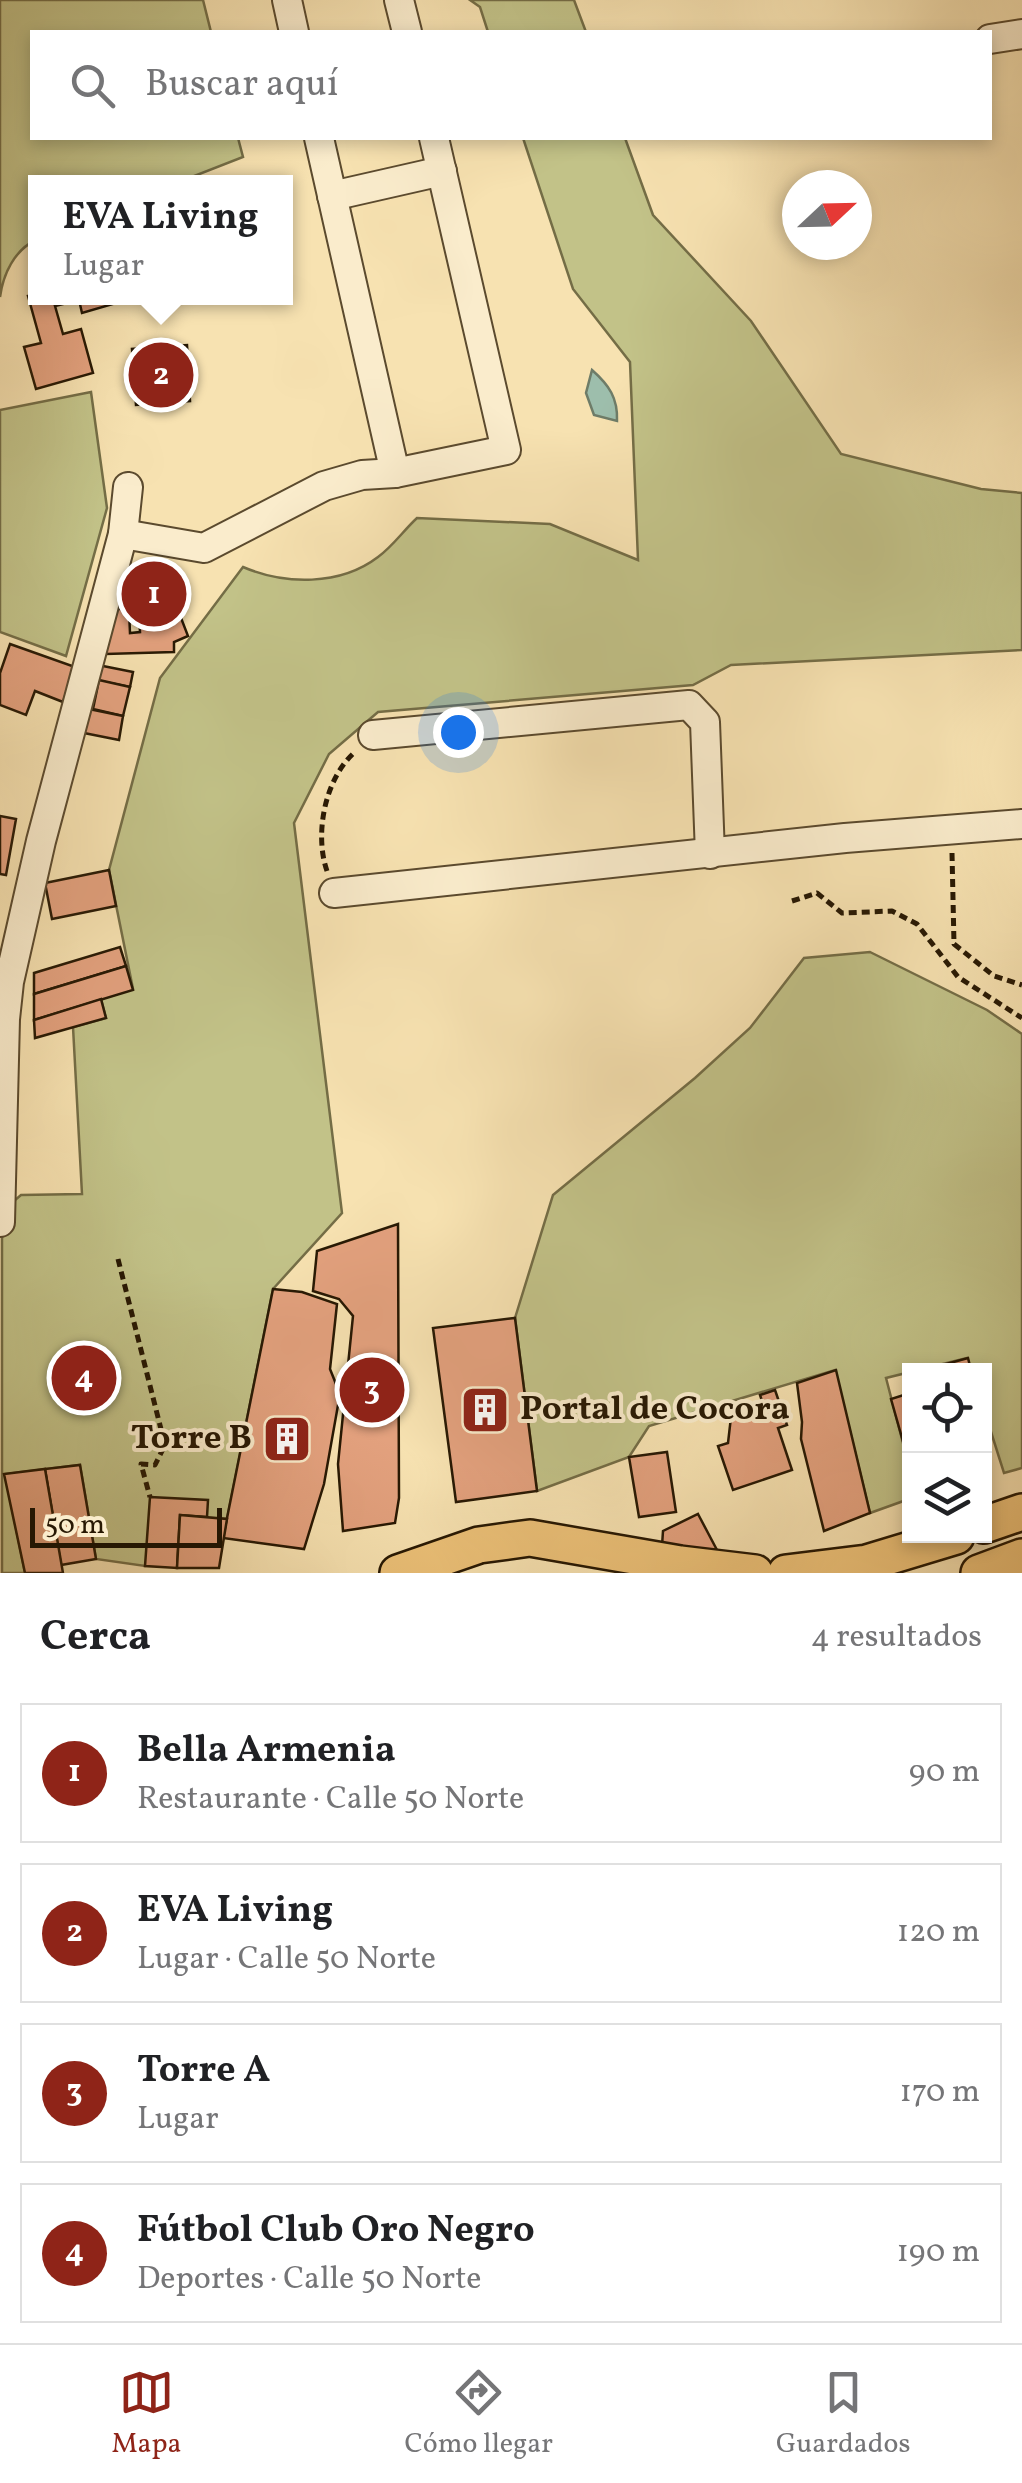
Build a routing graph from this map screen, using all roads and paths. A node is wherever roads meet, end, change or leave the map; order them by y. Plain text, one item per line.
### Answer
1 (287, 0) edge
2 (399, 0) edge
3 (294, 30) edge
4 (406, 30) edge
5 (1022, 34) edge
6 (992, 38) edge
7 (319, 140) edge
8 (434, 140) edge
9 (442, 170) junction
10 (332, 196) junction
11 (395, 473) junction
12 (128, 487) dead end
13 (124, 534) junction
14 (373, 736) joint
15 (1022, 824) edge
16 (952, 828) junction
17 (710, 854) junction
18 (334, 893) joint
19 (792, 901) dead end
20 (4, 981) edge
21 (1022, 985) edge
22 (2, 1018) edge
23 (1022, 1018) edge
24 (0, 1222) edge
25 (118, 1259) dead end
26 (150, 1497) dead end
27 (1022, 1512) edge
28 (992, 1522) edge
29 (934, 1543) edge
30 (1022, 1556) edge
31 (398, 1573) edge
32 (437, 1573) edge
33 (565, 1573) edge
34 (755, 1573) edge
35 (786, 1573) edge
36 (980, 1573) edge

1 - 3 street
2 - 4 street
5 - 6 street
7 - 10 street
8 - 9 street
9 - 10 street
9 - 11 street
10 - 11 street
11 - 13 street
12 - 13 street
13 - 20 street
14 - 17 street
14 - 18 path
15 - 16 street
16 - 17 street
16 - 21 path
17 - 18 street
19 - 23 path
20 - 22 street
22 - 24 street
25 - 26 path
27 - 28 main road
29 - 35 main road
30 - 36 main road
31 - 34 main road
32 - 33 main road

